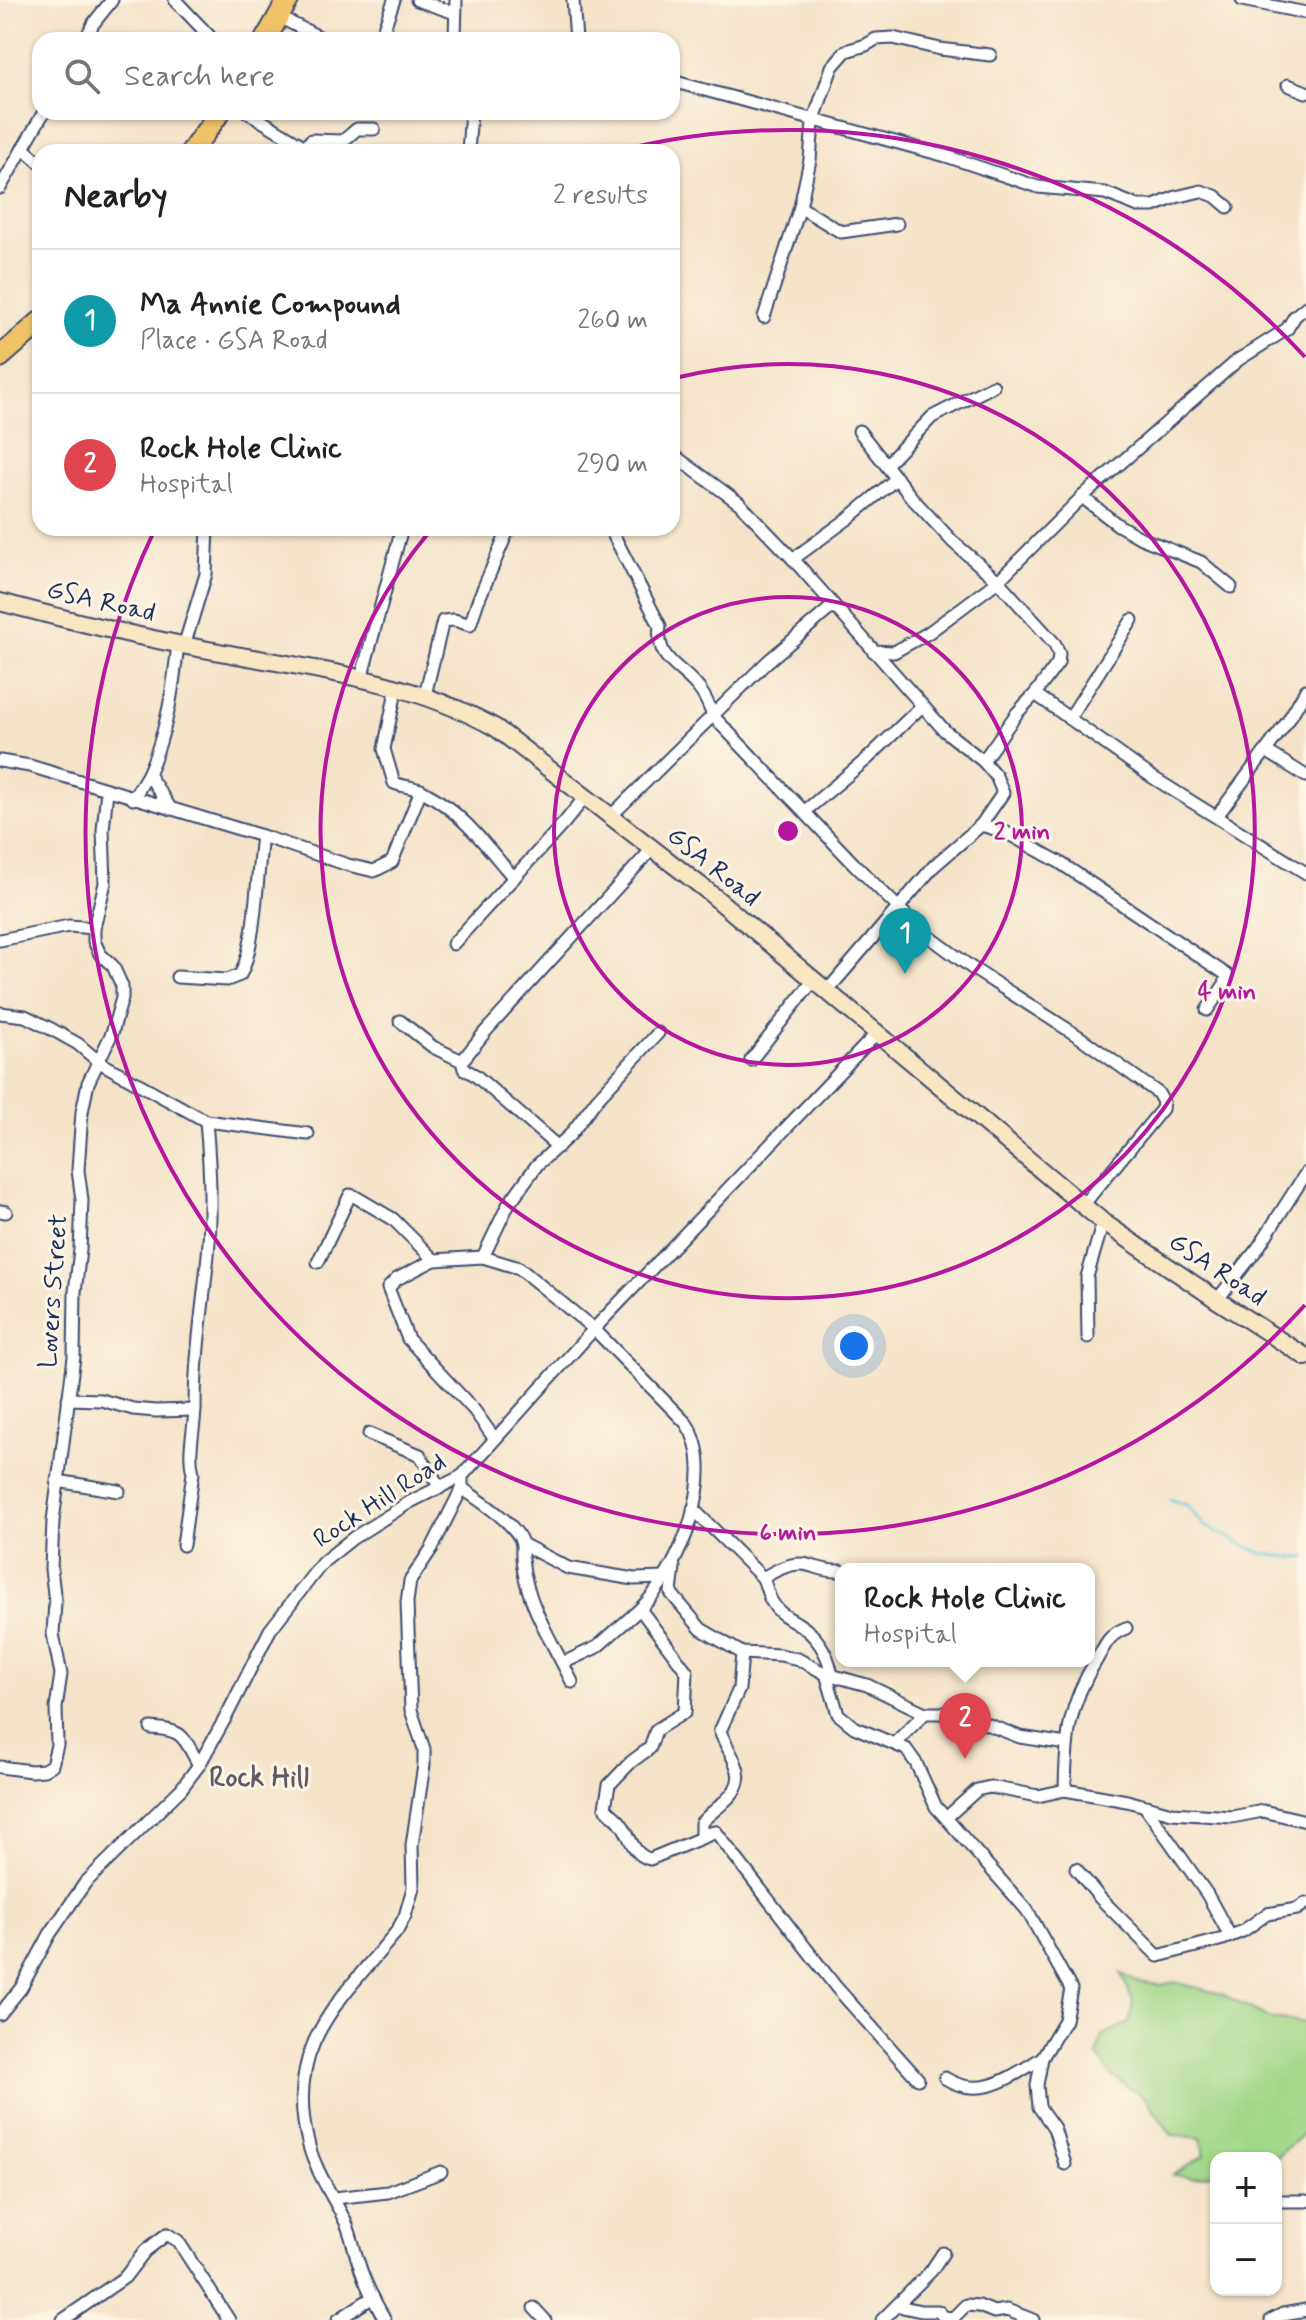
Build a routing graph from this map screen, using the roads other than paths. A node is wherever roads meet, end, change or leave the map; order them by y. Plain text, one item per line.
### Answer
1 (112, 0) edge
2 (175, 0) edge
3 (287, 0) edge
4 (301, 0) edge
5 (394, 0) edge
6 (417, 0) edge
7 (456, 0) edge
8 (573, 0) edge
9 (1242, 0) edge
10 (1291, 0) edge
11 (455, 13) junction
12 (1305, 13) edge
13 (289, 22) junction
14 (89, 32) edge
15 (205, 32) edge
16 (269, 32) edge
17 (283, 32) edge
18 (309, 32) edge
19 (382, 32) edge
20 (455, 32) edge
21 (575, 32) edge
22 (990, 55) dead end
23 (680, 83) edge
24 (1288, 85) dead end
25 (1306, 92) edge
26 (39, 120) edge
27 (214, 120) edge
28 (228, 120) edge
29 (259, 120) edge
30 (470, 120) edge
31 (813, 122) junction
32 (374, 129) dead end
33 (309, 133) dead end
34 (197, 144) edge
35 (212, 144) edge
36 (297, 144) edge
37 (307, 144) edge
38 (309, 144) edge
39 (469, 144) edge
40 (23, 148) junction
41 (32, 156) edge
42 (0, 188) edge
43 (800, 207) junction
44 (1228, 207) dead end
45 (897, 224) dead end
46 (1306, 307) edge
47 (764, 317) dead end
48 (32, 329) edge
49 (32, 345) edge
50 (0, 357) edge
51 (0, 372) edge
52 (993, 386) dead end
53 (859, 431) dead end
54 (680, 460) edge
55 (887, 464) junction
56 (897, 478) junction
57 (1082, 497) junction
58 (208, 536) edge
59 (400, 536) edge
60 (505, 536) edge
61 (614, 536) edge
62 (793, 559) junction
63 (998, 581) junction
64 (1231, 587) dead end
65 (0, 602) edge
66 (833, 606) junction
67 (1132, 620) dead end
68 (181, 645) junction
69 (873, 651) junction
70 (894, 652) junction
71 (885, 663) junction
72 (361, 679) junction
73 (397, 686) junction
74 (1306, 690) edge
75 (1035, 694) junction
76 (425, 695) junction
77 (922, 706) junction
78 (713, 716) junction
79 (1069, 719) junction
80 (1266, 751) junction
81 (0, 761) edge
82 (983, 761) junction
83 (148, 774) junction
84 (1306, 776) edge
85 (107, 790) junction
86 (421, 790) junction
87 (586, 796) junction
88 (133, 799) junction
89 (171, 809) junction
90 (805, 811) junction
91 (611, 816) junction
92 (1217, 816) junction
93 (981, 825) junction
94 (262, 836) junction
95 (653, 848) junction
96 (1306, 873) edge
97 (514, 878) junction
98 (898, 906) junction
99 (94, 928) junction
100 (0, 940) edge
101 (453, 944) dead end
102 (177, 977) dead end
103 (820, 986) junction
104 (1207, 1010) dead end
105 (0, 1013) edge
106 (400, 1021) dead end
107 (658, 1033) dead end
108 (877, 1033) junction
109 (751, 1060) dead end
110 (462, 1061) junction
111 (99, 1062) junction
112 (206, 1121) junction
113 (308, 1134) dead end
114 (558, 1147) junction
115 (1306, 1173) edge
116 (1083, 1205) junction
117 (1103, 1222) junction
118 (483, 1257) junction
119 (434, 1260) junction
120 (318, 1262) dead end
121 (1217, 1300) junction
122 (594, 1329) junction
123 (1088, 1337) dead end
124 (1306, 1357) edge
125 (68, 1399) junction
126 (195, 1410) junction
127 (369, 1434) dead end
128 (494, 1438) junction
129 (57, 1481) junction
130 (462, 1482) junction
131 (440, 1488) junction
132 (119, 1491) dead end
133 (693, 1509) junction
134 (522, 1544) junction
135 (183, 1545) dead end
136 (675, 1562) junction
137 (835, 1571) edge
138 (665, 1578) junction
139 (763, 1578) junction
140 (640, 1609) junction
141 (1126, 1628) dead end
142 (742, 1653) junction
143 (1095, 1660) edge
144 (563, 1663) junction
145 (1091, 1667) edge
146 (829, 1675) junction
147 (572, 1682) dead end
148 (925, 1713) junction
149 (151, 1728) dead end
150 (895, 1743) junction
151 (1067, 1744) junction
152 (199, 1765) junction
153 (0, 1767) edge
154 (1065, 1790) junction
155 (1146, 1808) junction
156 (946, 1818) junction
157 (1306, 1821) edge
158 (716, 1832) junction
159 (1076, 1869) dead end
160 (1306, 1903) edge
161 (1230, 1936) junction
162 (0, 2014) edge
163 (1042, 2058) junction
164 (945, 2078) dead end
165 (918, 2079) dead end
166 (1065, 2164) dead end
167 (441, 2172) dead end
168 (334, 2198) junction
169 (1282, 2201) edge
170 (1306, 2201) edge
171 (943, 2253) dead end
172 (373, 2297) junction
173 (898, 2306) junction
174 (534, 2308) dead end
175 (1306, 2310) edge
176 (63, 2320) edge
177 (229, 2320) edge
178 (338, 2320) edge
179 (385, 2320) edge
180 (545, 2320) edge
181 (882, 2320) edge
182 (1033, 2320) edge
183 (1271, 2320) edge

1 - 14 street
2 - 15 street
3 - 16 highway
4 - 13 highway
5 - 19 street
6 - 11 street
7 - 11 street
8 - 21 street
9 - 12 street
10 - 12 street
11 - 20 street
13 - 17 highway
13 - 18 street
22 - 31 street
23 - 31 street
24 - 25 street
26 - 40 street
27 - 34 highway
28 - 35 highway
29 - 36 street
30 - 39 street
31 - 43 street
31 - 44 street
32 - 38 street
33 - 37 street
40 - 41 street
40 - 42 street
43 - 45 street
43 - 47 street
46 - 57 street
48 - 50 highway
49 - 51 highway
52 - 55 street
53 - 55 street
54 - 62 street
55 - 56 street
56 - 62 street
56 - 63 street
57 - 63 street
57 - 64 street
58 - 68 street
59 - 72 street
60 - 76 street
61 - 78 street
62 - 66 street
63 - 70 street
63 - 75 street
65 - 68 street, GSA Road
66 - 69 street
66 - 78 street
67 - 79 street
68 - 72 street, GSA Road
68 - 83 street
69 - 70 street
69 - 71 street
70 - 71 street
71 - 77 street
72 - 73 street, GSA Road
73 - 76 street, GSA Road
73 - 86 street
74 - 80 street
75 - 79 street
75 - 82 street
76 - 87 street, GSA Road
77 - 82 street
77 - 90 street
78 - 90 street
78 - 91 street
79 - 92 street
80 - 84 street
80 - 92 street
81 - 85 street
82 - 93 street
83 - 88 street
83 - 89 street
85 - 88 street
85 - 99 street
86 - 94 street
86 - 97 street
87 - 91 street, GSA Road
87 - 97 street
88 - 89 street
89 - 94 street
90 - 98 street
91 - 95 street, GSA Road
92 - 96 street
93 - 98 street
93 - 104 street
94 - 102 street
95 - 103 street, GSA Road
95 - 110 street
97 - 101 street
98 - 103 street
98 - 116 street
99 - 100 street
99 - 111 street, Lovers Street
103 - 108 street, GSA Road
103 - 109 street
105 - 111 street
106 - 110 street
107 - 114 street
108 - 116 street, GSA Road
108 - 122 street, Rock Hill Road
110 - 114 street
111 - 112 street
111 - 125 street, Lovers Street
112 - 113 street
112 - 126 street
114 - 118 street
115 - 121 street
116 - 117 street, GSA Road
117 - 121 street, GSA Road
117 - 123 street
118 - 119 street
118 - 122 street
119 - 120 street
119 - 128 street
121 - 124 street, GSA Road
122 - 128 street, Rock Hill Road
122 - 133 street
125 - 126 street
125 - 129 street, Lovers Street
126 - 135 street
127 - 131 street
128 - 130 street, Rock Hill Road
129 - 132 street
129 - 153 street, Lovers Street
130 - 131 street, Rock Hill Road
130 - 134 street
130 - 168 street
131 - 152 street, Rock Hill Road
133 - 136 street
133 - 139 street
134 - 138 street
134 - 144 street
136 - 138 street
136 - 142 street
137 - 139 street
138 - 140 street
139 - 146 street
140 - 144 street
140 - 158 street
141 - 143 street
142 - 146 street
142 - 158 street
144 - 147 street
145 - 151 street
146 - 148 street
146 - 150 street
148 - 150 street
148 - 151 street
149 - 152 street
150 - 156 street
151 - 154 street
152 - 162 street, Rock Hill Road
154 - 155 street
154 - 156 street
155 - 157 street
155 - 161 street
156 - 163 street
158 - 165 street
159 - 161 street
160 - 161 street
163 - 164 street
163 - 166 street
167 - 168 street
168 - 172 street
169 - 170 street
171 - 173 street
172 - 178 street
172 - 179 street
173 - 181 street
173 - 182 street
174 - 180 street
175 - 183 street
176 - 177 street

